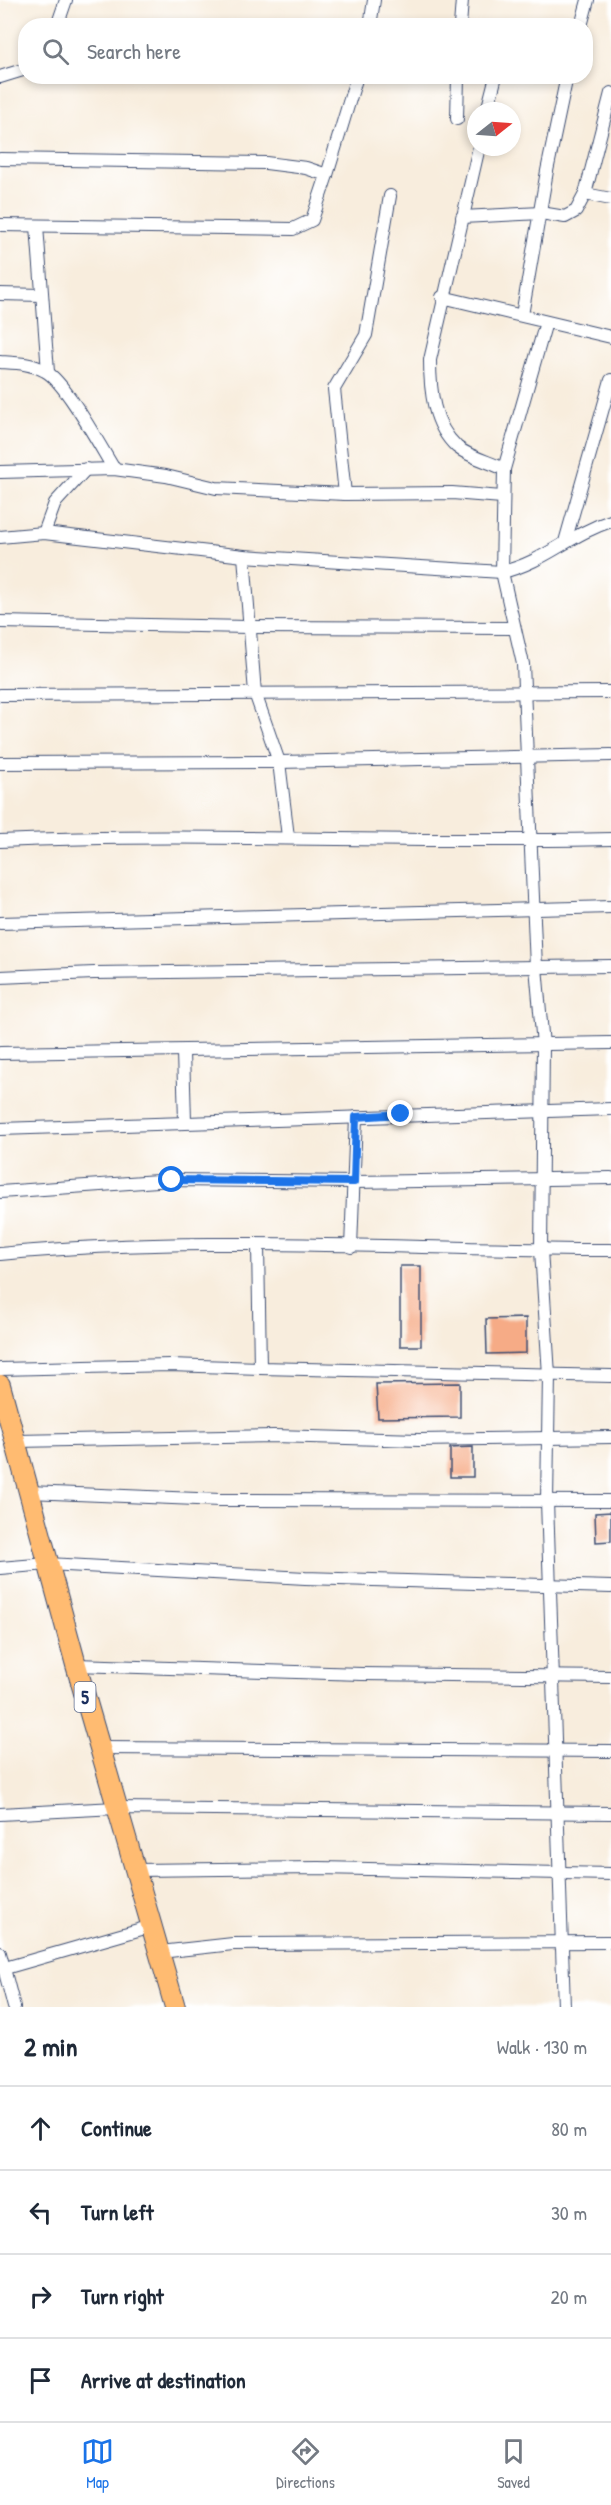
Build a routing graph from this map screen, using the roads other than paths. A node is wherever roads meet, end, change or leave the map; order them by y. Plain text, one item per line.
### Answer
1 (66, 0) edge
2 (374, 0) edge
3 (462, 0) edge
4 (588, 0) edge
5 (60, 18) edge
6 (371, 18) edge
7 (461, 18) edge
8 (583, 18) edge
9 (18, 71) edge
10 (0, 77) edge
11 (355, 84) edge
12 (458, 84) edge
13 (494, 84) edge
14 (565, 84) edge
15 (611, 93) edge
16 (489, 102) edge
17 (457, 119) dead end
18 (477, 156) edge
19 (0, 159) edge
20 (327, 175) junction
21 (585, 194) junction
22 (390, 196) dead end
23 (611, 199) edge
24 (541, 213) junction
25 (462, 217) junction
26 (0, 225) edge
27 (38, 226) junction
28 (0, 294) edge
29 (42, 295) junction
30 (442, 297) junction
31 (522, 315) junction
32 (546, 322) junction
33 (611, 337) edge
34 (0, 362) edge
35 (48, 372) junction
36 (611, 380) edge
37 (86, 469) junction
38 (114, 469) junction
39 (504, 469) junction
40 (0, 472) edge
41 (345, 494) junction
42 (502, 497) junction
43 (611, 521) edge
44 (44, 533) junction
45 (0, 537) edge
46 (565, 542) junction
47 (244, 556) junction
48 (502, 572) junction
49 (0, 622) edge
50 (248, 627) junction
51 (514, 628) junction
52 (524, 691) junction
53 (611, 692) edge
54 (255, 693) junction
55 (0, 695) edge
56 (611, 755) edge
57 (528, 756) junction
58 (279, 762) junction
59 (0, 763) edge
60 (288, 837) junction
61 (611, 839) edge
62 (0, 841) edge
63 (531, 841) junction
64 (611, 908) edge
65 (534, 910) junction
66 (0, 923) edge
67 (611, 966) edge
68 (536, 968) junction
69 (0, 977) edge
70 (611, 1043) edge
71 (543, 1045) junction
72 (183, 1052) junction
73 (0, 1053) edge
74 (611, 1109) edge
75 (543, 1110) junction
76 (356, 1117) junction
77 (185, 1121) junction
78 (0, 1130) edge
79 (611, 1178) edge
80 (541, 1179) junction
81 (354, 1182) junction
82 (0, 1192) edge
83 (258, 1245) junction
84 (351, 1247) junction
85 (542, 1250) junction
86 (611, 1250) edge
87 (0, 1254) edge
88 (260, 1368) junction
89 (0, 1369) edge
90 (549, 1375) junction
91 (611, 1376) edge
92 (0, 1385) edge
93 (547, 1436) junction
94 (611, 1437) edge
95 (16, 1441) junction
96 (29, 1492) junction
97 (547, 1501) junction
98 (611, 1501) edge
99 (48, 1564) junction
100 (0, 1568) edge
101 (552, 1587) junction
102 (611, 1587) edge
103 (76, 1665) junction
104 (611, 1677) edge
105 (554, 1678) junction
106 (100, 1748) junction
107 (611, 1751) edge
108 (556, 1752) junction
109 (116, 1808) junction
110 (558, 1813) junction
111 (611, 1813) edge
112 (0, 1814) edge
113 (136, 1870) junction
114 (561, 1873) junction
115 (611, 1874) edge
116 (152, 1926) junction
117 (563, 1942) junction
118 (611, 1942) edge
119 (160, 1952) junction
120 (0, 1953) edge
121 (4, 1968) junction
122 (15, 2007) edge
123 (176, 2007) edge
124 (564, 2007) edge

1 - 5 street
2 - 6 street
3 - 7 street
4 - 8 street
9 - 10 street
11 - 20 street
12 - 17 street
13 - 16 street
14 - 24 street
15 - 21 street
18 - 25 street
19 - 20 street
20 - 27 street
21 - 23 street
21 - 24 street
22 - 41 street
24 - 25 street
24 - 31 street
25 - 30 street
26 - 27 street
27 - 29 street
28 - 29 street
29 - 35 street
30 - 31 street
30 - 39 street
31 - 32 street
32 - 33 street
32 - 39 street
34 - 35 street
35 - 38 street
36 - 46 street
37 - 38 street
37 - 40 street
37 - 44 street
38 - 41 street
39 - 42 street
41 - 42 street
42 - 48 street
43 - 46 street
44 - 45 street
44 - 47 street
46 - 48 street
47 - 48 street
47 - 50 street
48 - 51 street
49 - 50 street
50 - 51 street
50 - 54 street
51 - 52 street
52 - 53 street
52 - 54 street
52 - 57 street
54 - 55 street
54 - 58 street
56 - 57 street
57 - 58 street
57 - 63 street
58 - 59 street
58 - 60 street
60 - 62 street
60 - 63 street
61 - 63 street
63 - 65 street
64 - 65 street
65 - 66 street
65 - 68 street
67 - 68 street
68 - 69 street
68 - 71 street
70 - 71 street
71 - 72 street
71 - 75 street
72 - 73 street
72 - 77 street
74 - 75 street
75 - 76 street
75 - 80 street
76 - 77 street
76 - 81 street
77 - 78 street
79 - 80 street
80 - 81 street
80 - 85 street
81 - 82 street
81 - 84 street
83 - 84 street
83 - 87 street
83 - 88 street
84 - 85 street
85 - 86 street
85 - 90 street
88 - 89 street
88 - 90 street
90 - 91 street
90 - 93 street
92 - 95 highway, 5
93 - 94 street
93 - 95 street
93 - 97 street
95 - 96 highway, 5
96 - 97 street
96 - 99 highway, 5
97 - 98 street
97 - 101 street
99 - 100 street
99 - 101 street
99 - 103 highway, 5
101 - 102 street
101 - 105 street
103 - 105 street
103 - 106 highway, 5
104 - 105 street
105 - 108 street
106 - 108 street
106 - 109 highway, 5
107 - 108 street
108 - 110 street
109 - 110 street
109 - 112 street
109 - 113 highway, 5
110 - 111 street
110 - 114 street
113 - 114 street
113 - 116 highway, 5
114 - 115 street
114 - 117 street
116 - 119 highway, 5
116 - 121 street
117 - 118 street
117 - 119 street
117 - 124 street
119 - 123 highway, 5
120 - 121 street
121 - 122 street

